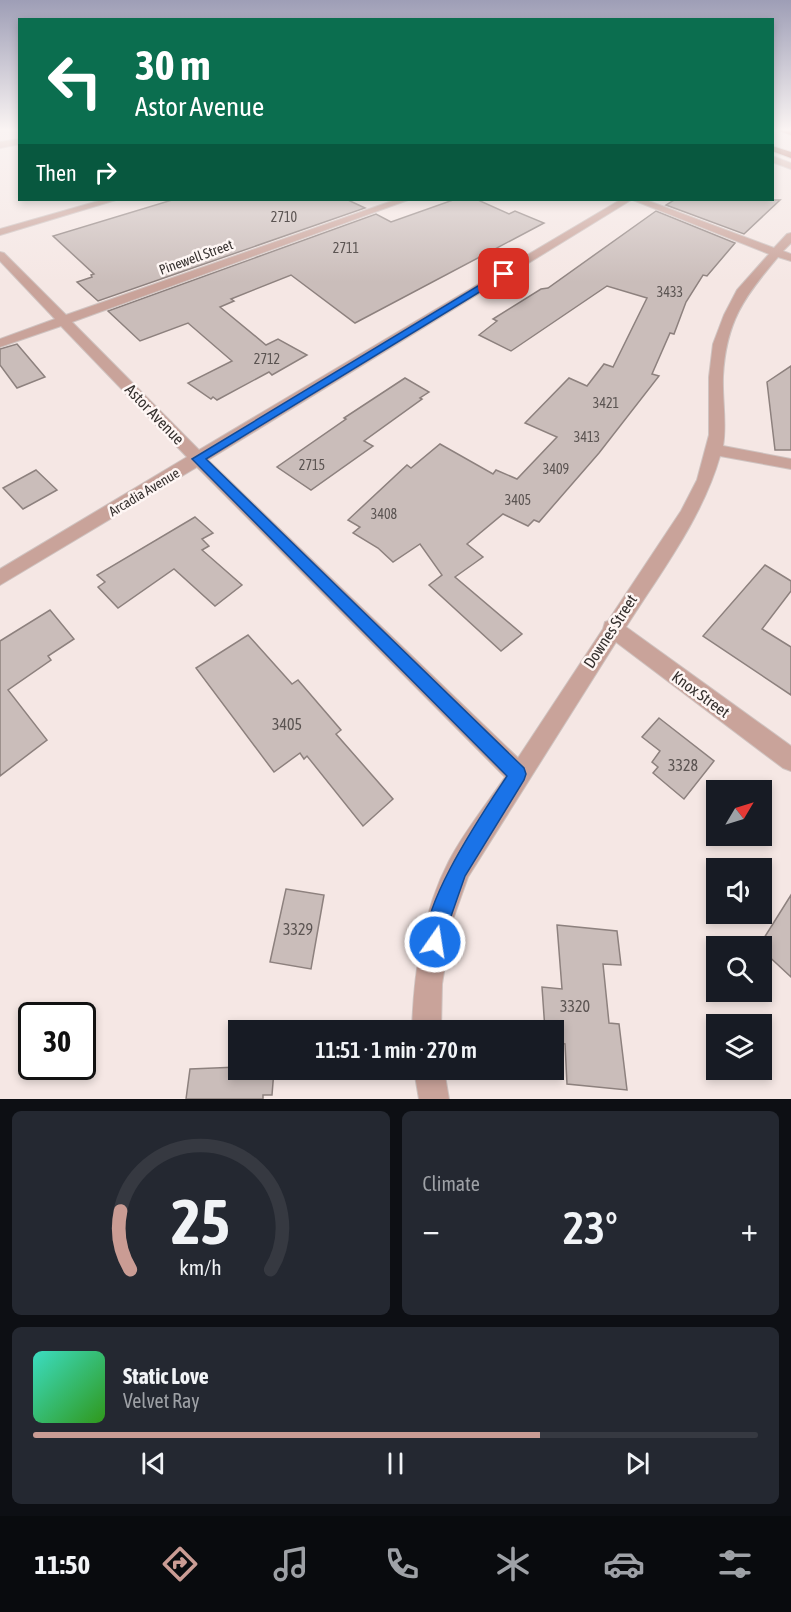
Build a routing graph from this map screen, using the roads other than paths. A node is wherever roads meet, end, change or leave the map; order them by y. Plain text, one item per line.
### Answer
1 (108, 201) edge
2 (400, 201) edge
3 (624, 201) edge
4 (641, 201) edge
5 (0, 232) edge
6 (791, 236) edge
7 (0, 255) edge
8 (783, 255) edge
9 (63, 321) junction
10 (0, 343) edge
11 (714, 450) junction
12 (198, 459) junction
13 (791, 464) edge
14 (0, 578) edge
15 (612, 628) junction
16 (791, 760) edge
17 (518, 774) junction
18 (427, 1020) edge
19 (431, 1080) edge
20 (434, 1099) edge

1 - 5 street
2 - 9 street, Pinewell Street
3 - 12 street, Arcadia Avenue
4 - 8 street
6 - 8 street, Downes Street
7 - 9 street, Astor Avenue
8 - 11 street, Downes Street
9 - 10 street, Pinewell Street
9 - 12 street, Astor Avenue
11 - 13 street
11 - 15 street, Downes Street
12 - 14 street, Arcadia Avenue
12 - 17 street, Astor Avenue
15 - 16 street, Knox Street
15 - 17 street, Downes Street
17 - 18 street, Downes Street
19 - 20 street

